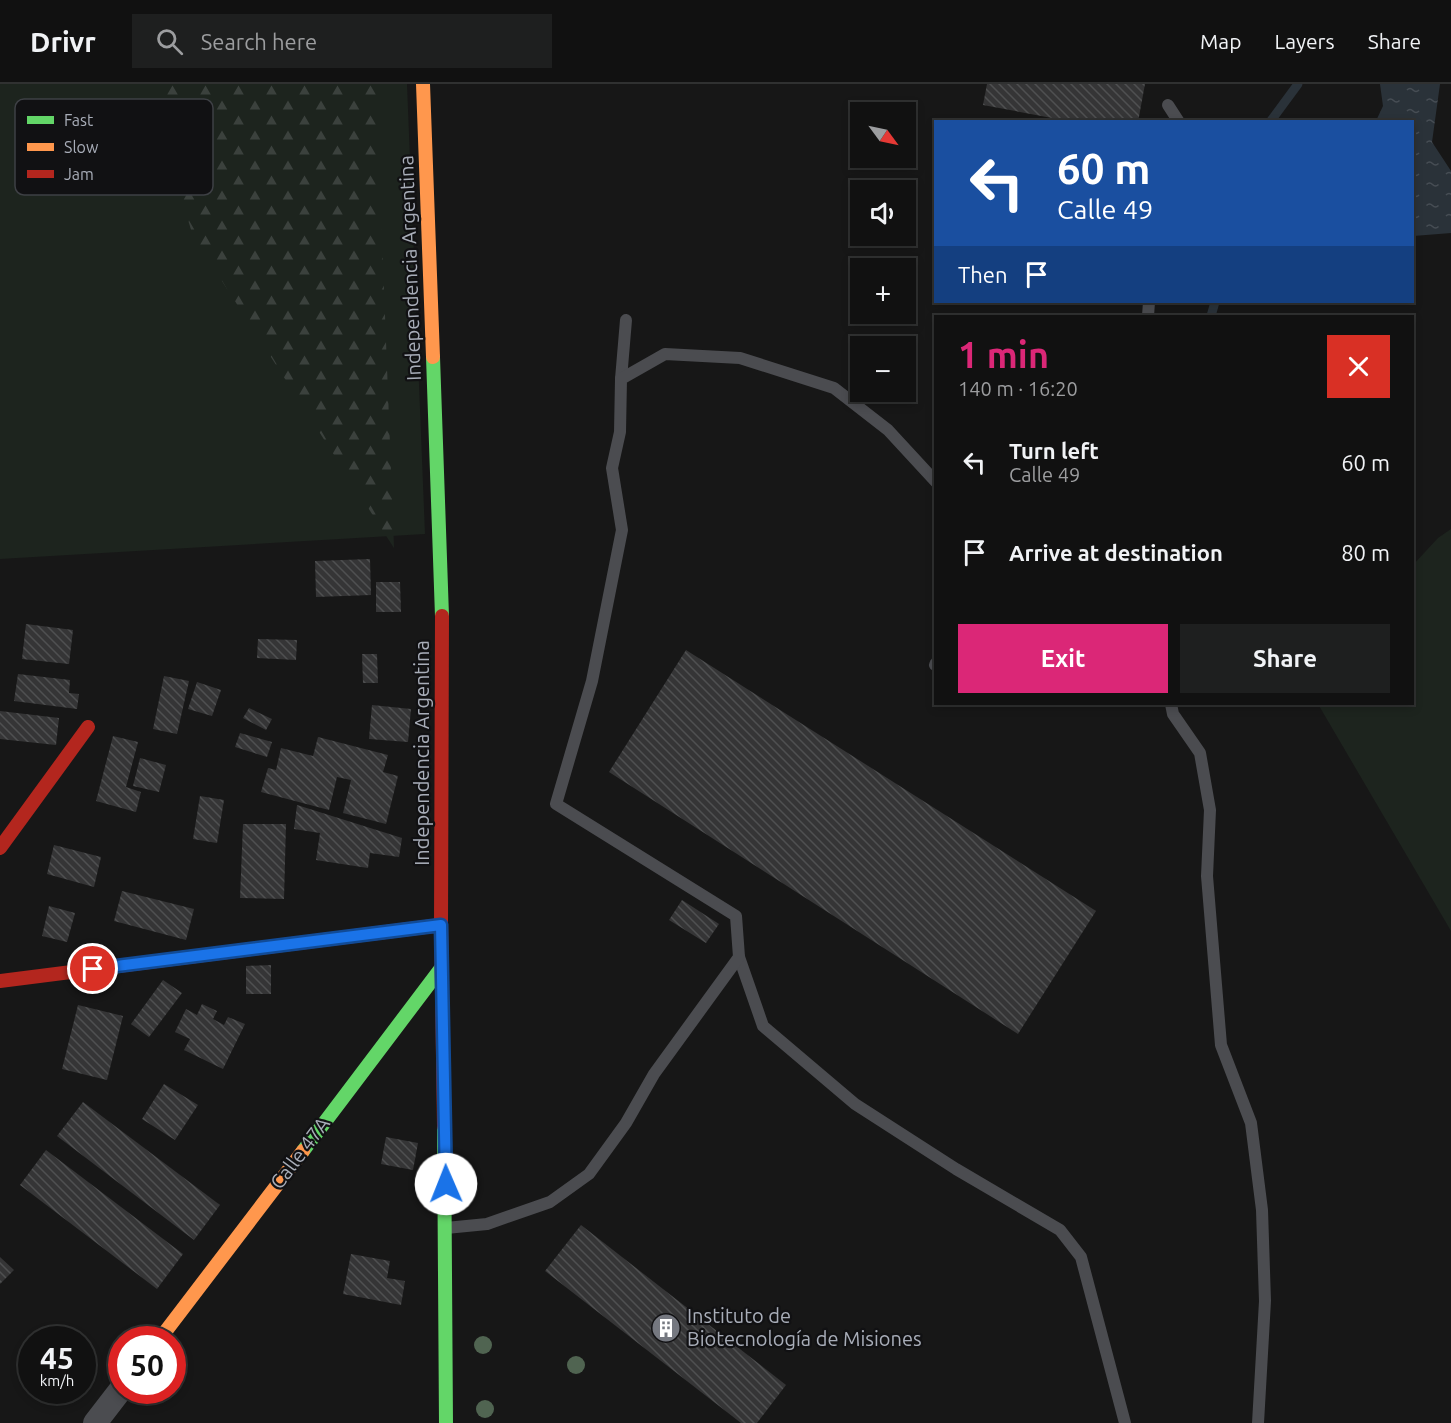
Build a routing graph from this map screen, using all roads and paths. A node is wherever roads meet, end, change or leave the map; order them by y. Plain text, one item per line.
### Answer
1 (423, 84) edge
2 (1168, 105) dead end
3 (1178, 120) edge
4 (626, 320) dead end
5 (621, 379) junction
6 (934, 480) edge
7 (1171, 705) edge
8 (88, 727) dead end
9 (0, 848) edge
10 (441, 925) junction
11 (738, 957) junction
12 (442, 967) junction
13 (0, 981) edge
14 (446, 1228) junction
15 (170, 1326) edge
16 (110, 1404) edge
17 (95, 1423) edge
18 (446, 1423) edge
19 (1125, 1423) edge
20 (1258, 1423) edge

1 - 10 main road, Independencia Argentina
2 - 3 lane
4 - 5 lane
5 - 6 lane
5 - 11 lane
7 - 20 lane
8 - 9 main road
10 - 12 main road, Independencia Argentina
10 - 13 main road
11 - 14 lane
11 - 19 lane
12 - 14 main road, Independencia Argentina
12 - 15 main road, Calle 47A
14 - 18 main road, Independencia Argentina
16 - 17 street

